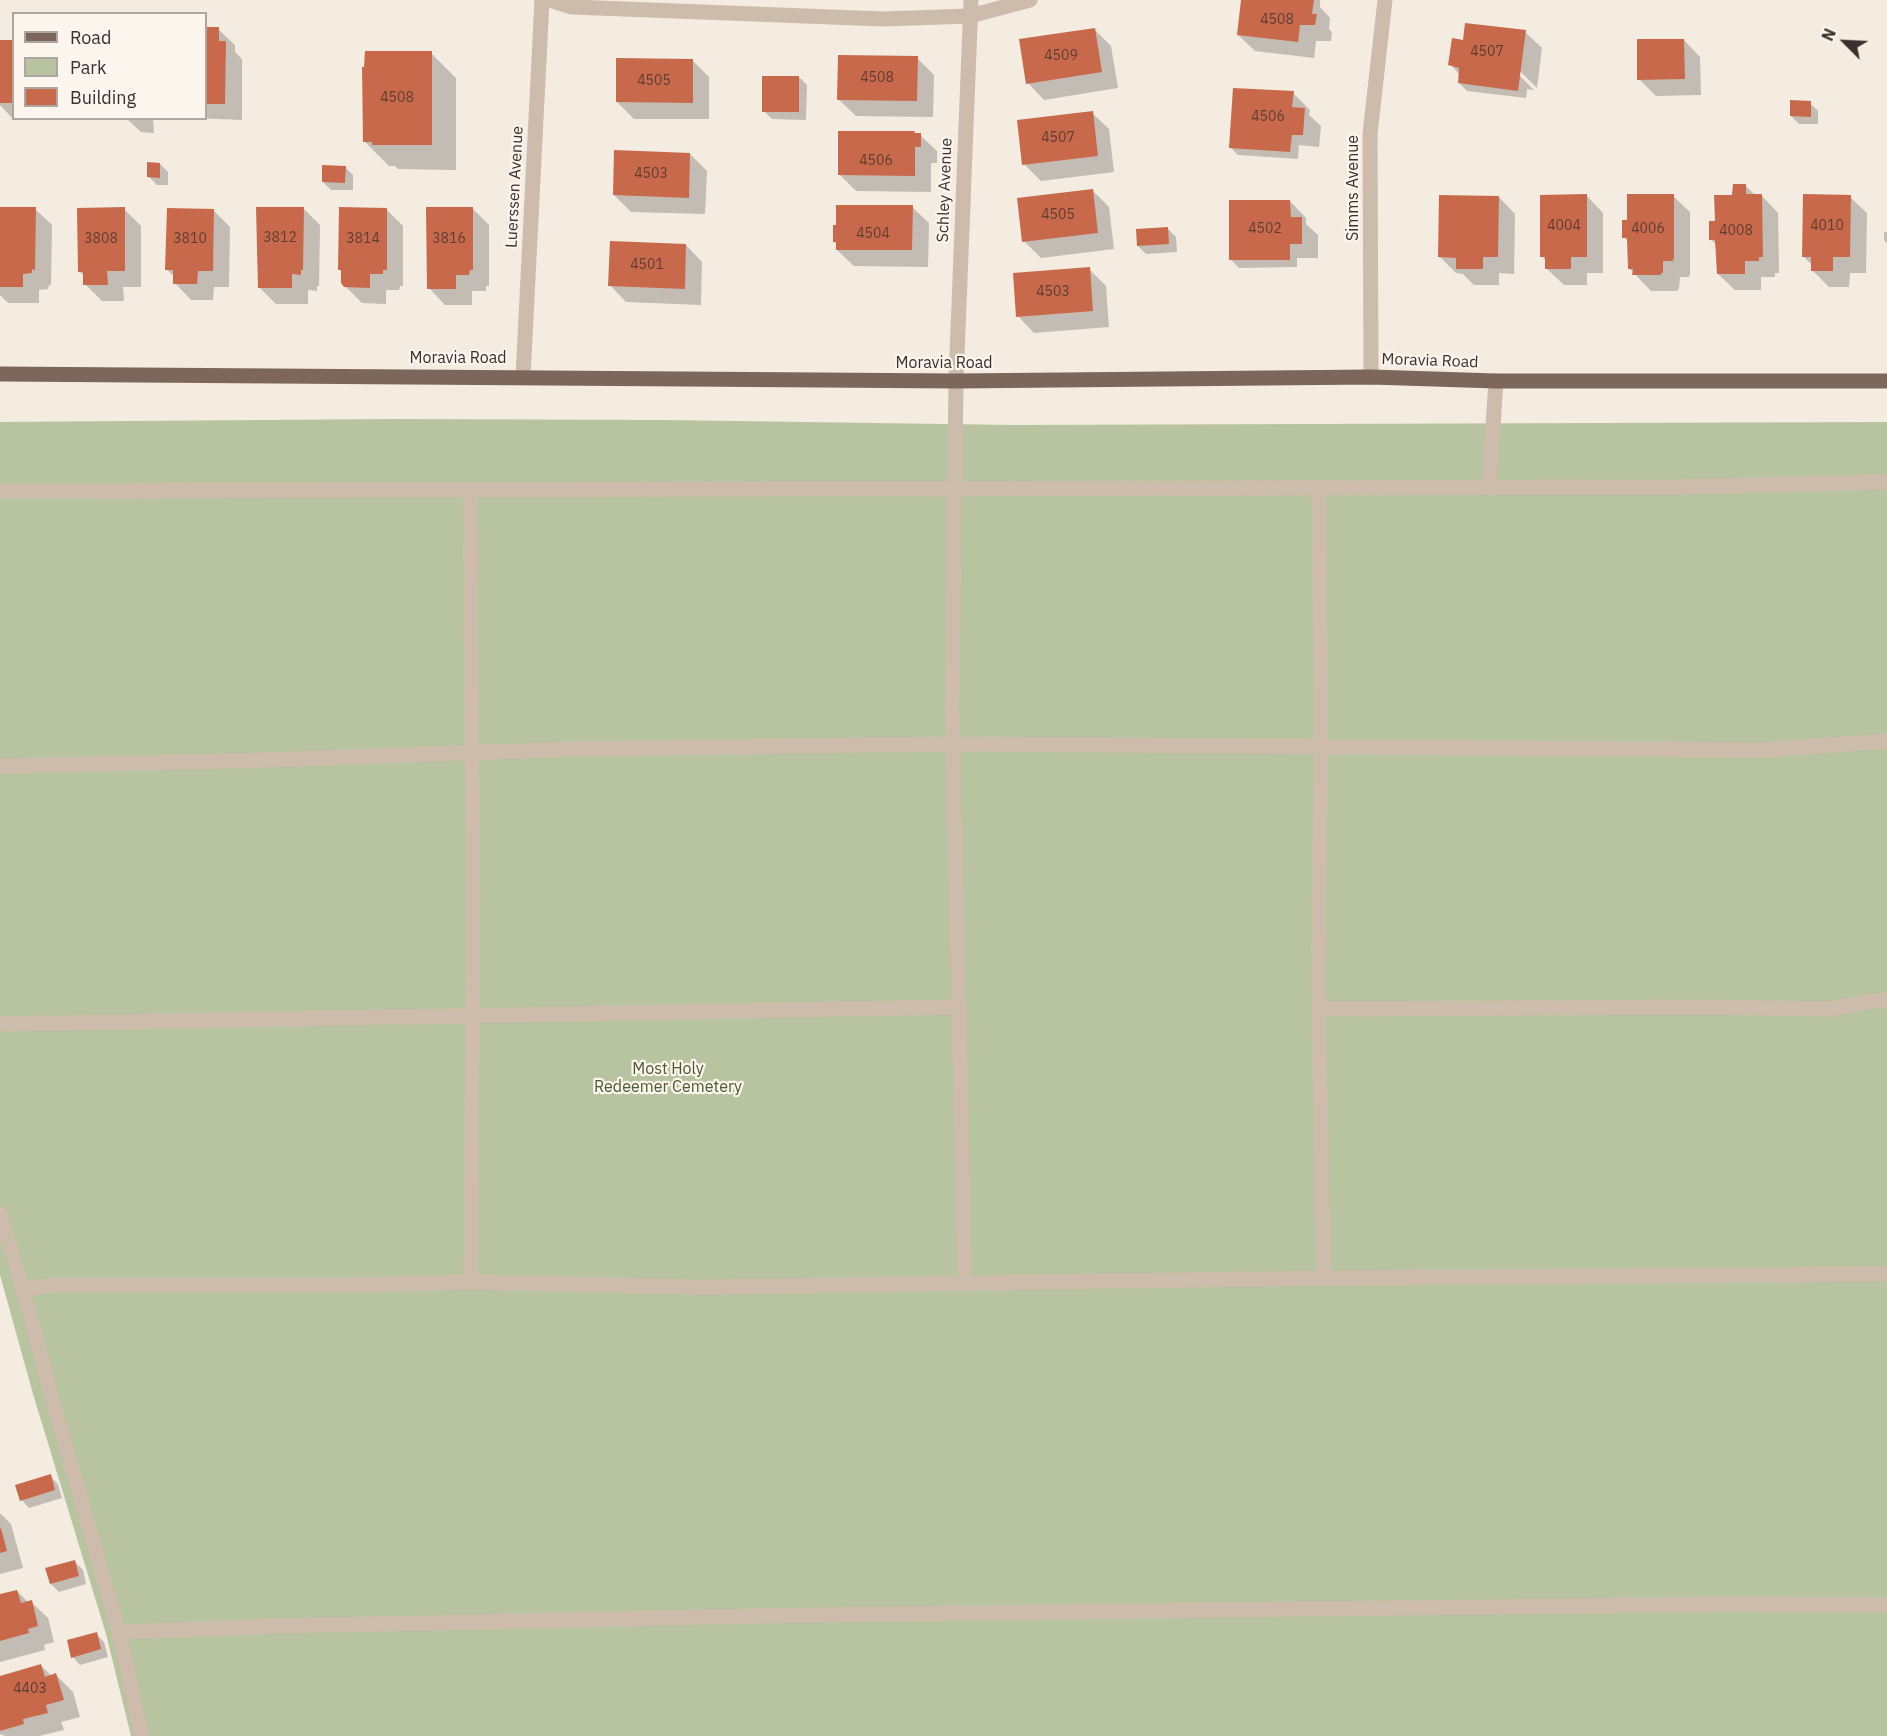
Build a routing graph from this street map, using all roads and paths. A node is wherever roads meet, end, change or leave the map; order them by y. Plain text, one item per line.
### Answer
1 (542, 0) edge
2 (550, 0) edge
3 (971, 0) edge
4 (1030, 0) edge
5 (1385, 0) edge
6 (970, 16) junction
7 (0, 374) edge
8 (523, 377) junction
9 (1371, 377) junction
10 (956, 381) junction
11 (1496, 381) junction
12 (1887, 381) edge
13 (1887, 482) edge
14 (1319, 487) junction
15 (954, 488) junction
16 (1489, 488) junction
17 (0, 491) edge
18 (470, 491) junction
19 (1887, 741) edge
20 (953, 744) junction
21 (1321, 746) junction
22 (472, 753) junction
23 (0, 766) edge
24 (1887, 999) edge
25 (959, 1007) junction
26 (1319, 1009) junction
27 (473, 1016) junction
28 (0, 1024) edge
29 (0, 1214) edge
30 (1887, 1274) edge
31 (1323, 1278) junction
32 (471, 1282) junction
33 (965, 1283) junction
34 (23, 1289) junction
35 (1887, 1605) edge
36 (119, 1632) junction
37 (142, 1736) edge

1 - 8 street, Luerssen Avenue
2 - 6 street
3 - 6 street, Schley Avenue
4 - 6 street
5 - 9 street, Simms Avenue
6 - 10 street, Schley Avenue
7 - 8 main road, Moravia Road
8 - 10 main road, Moravia Road
9 - 10 main road, Moravia Road
9 - 11 main road, Moravia Road
10 - 15 street, Schley Avenue
11 - 12 main road, Moravia Road
11 - 16 street
13 - 16 street
14 - 15 street
14 - 16 street
14 - 21 street
15 - 18 street
15 - 20 street, Schley Avenue
17 - 18 street
18 - 22 street
19 - 21 street
20 - 21 street
20 - 22 street
20 - 25 street, Schley Avenue
21 - 26 street
22 - 23 street
22 - 27 street
24 - 26 street
25 - 27 street
25 - 33 street, Schley Avenue
26 - 31 street
27 - 28 street
27 - 32 street
29 - 34 street
30 - 31 street
31 - 33 street
32 - 33 street
32 - 34 street
34 - 36 street
35 - 36 street
36 - 37 street

